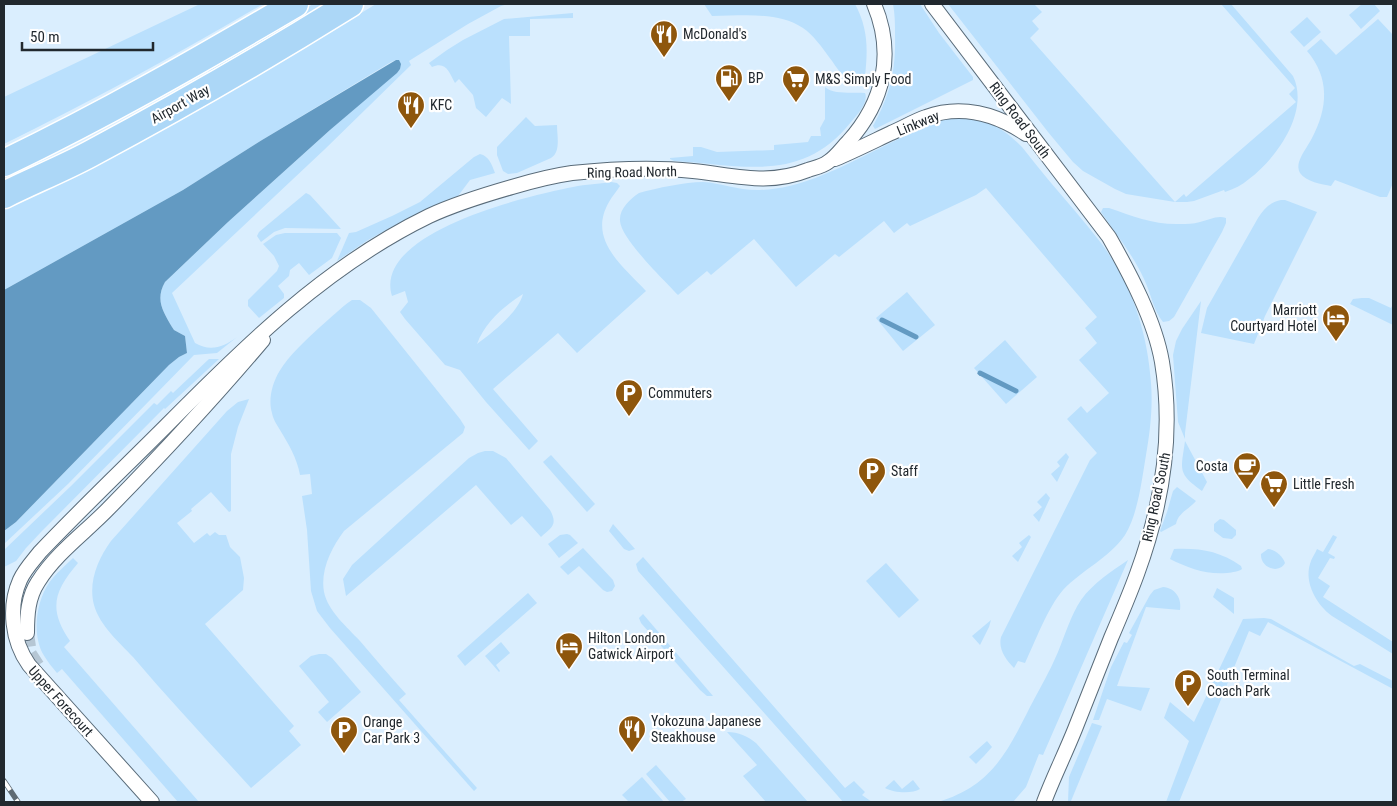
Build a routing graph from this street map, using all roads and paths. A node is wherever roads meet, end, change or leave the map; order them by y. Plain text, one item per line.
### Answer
1 (295, 4) edge
2 (350, 4) edge
3 (874, 4) edge
4 (932, 4) edge
5 (1035, 140) junction
6 (829, 162) junction
7 (4, 163) edge
8 (4, 195) edge
9 (290, 309) junction
10 (27, 633) tunnel mouth
11 (152, 802) edge
12 (1044, 802) edge

1 - 7 highway, Airport Way
2 - 8 highway, Airport Way
3 - 6 street, Ring Road North
4 - 5 street, Ring Road South
5 - 6 street, Linkway
5 - 12 street, Ring Road South
6 - 9 street, Ring Road North
9 - 10 street
9 - 11 street, Upper Forecourt

